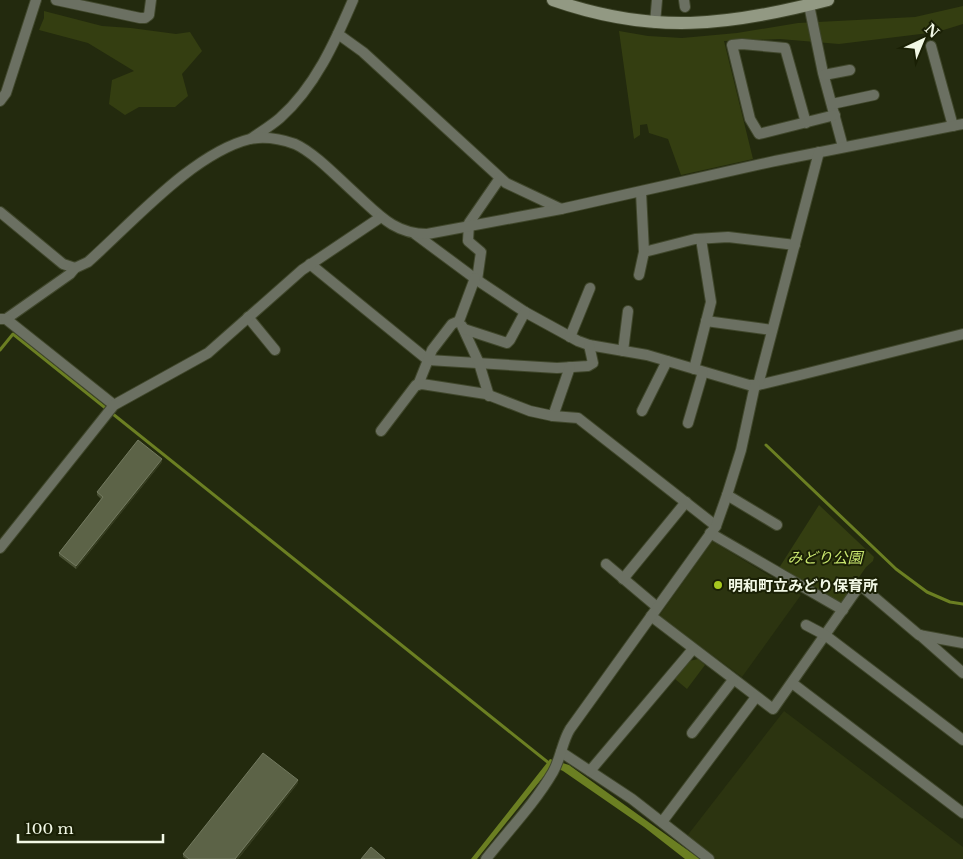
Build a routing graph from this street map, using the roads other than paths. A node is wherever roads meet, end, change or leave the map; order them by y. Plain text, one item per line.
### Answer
1 (36, 0) edge
2 (56, 0) edge
3 (151, 0) edge
4 (353, 0) edge
5 (553, 0) edge
6 (657, 0) edge
7 (828, 0) edge
8 (808, 5) junction
9 (655, 24) junction
10 (338, 34) junction
11 (931, 46) dead end
12 (850, 70) dead end
13 (824, 75) junction
14 (874, 96) dead end
15 (0, 102) edge
16 (832, 104) junction
17 (835, 115) junction
18 (806, 123) junction
19 (958, 125) edge
20 (252, 139) junction
21 (843, 146) junction
22 (819, 152) junction
23 (500, 178) junction
24 (641, 192) junction
25 (561, 209) junction
26 (0, 212) edge
27 (381, 217) junction
28 (468, 228) junction
29 (415, 234) junction
30 (702, 239) junction
31 (795, 245) junction
32 (644, 252) junction
33 (310, 264) junction
34 (75, 268) junction
35 (638, 275) dead end
36 (476, 279) junction
37 (590, 288) dead end
38 (628, 311) dead end
39 (525, 312) junction
40 (248, 317) junction
41 (3, 319) edge
42 (706, 321) junction
43 (462, 325) junction
44 (772, 330) junction
45 (963, 334) edge
46 (570, 337) junction
47 (589, 345) junction
48 (275, 350) dead end
49 (623, 351) junction
50 (428, 360) junction
51 (667, 361) junction
52 (479, 363) junction
53 (570, 367) junction
54 (699, 371) junction
55 (418, 384) junction
56 (757, 385) junction
57 (489, 396) junction
58 (114, 405) junction
59 (642, 411) dead end
60 (552, 416) junction
61 (688, 423) dead end
62 (380, 431) dead end
63 (727, 495) junction
64 (686, 502) junction
65 (777, 525) dead end
66 (713, 529) junction
67 (0, 548) edge
68 (606, 564) dead end
69 (623, 579) junction
70 (657, 607) junction
71 (843, 610) junction
72 (651, 616) junction
73 (806, 625) dead end
74 (825, 635) junction
75 (920, 635) junction
76 (963, 643) edge
77 (693, 649) junction
78 (963, 673) edge
79 (733, 680) junction
80 (792, 683) junction
81 (756, 697) junction
82 (692, 733) dead end
83 (963, 740) edge
84 (560, 755) junction
85 (590, 770) junction
86 (963, 813) edge
87 (662, 822) junction
88 (486, 859) edge
89 (709, 859) edge

1 - 15 street
2 - 3 street
4 - 10 street
5 - 9 main road
6 - 9 street
7 - 8 main road
8 - 9 main road
8 - 13 street
10 - 20 street
10 - 23 street
11 - 19 street
12 - 13 street
13 - 16 street
14 - 16 street
16 - 17 street
17 - 18 street
17 - 21 street
18 - 18 street
19 - 21 street
20 - 27 street
20 - 34 street
21 - 22 street
22 - 24 street
22 - 31 street
23 - 25 street
23 - 28 street
24 - 25 street
24 - 32 street
25 - 28 street
26 - 34 street
27 - 29 street
27 - 33 street
28 - 29 street
28 - 36 street
29 - 36 street
30 - 31 street
30 - 32 street
30 - 42 street
31 - 44 street
32 - 35 street
33 - 40 street
33 - 50 street
34 - 41 street
36 - 39 street
36 - 43 street
37 - 46 street
38 - 49 street
39 - 43 street
39 - 46 street
40 - 48 street
40 - 58 street
41 - 58 street
42 - 44 street
42 - 54 street
43 - 50 street
43 - 52 street
44 - 56 street
45 - 56 street
46 - 47 street
47 - 49 street
47 - 53 street
49 - 51 street
50 - 52 street
50 - 55 street
51 - 54 street
51 - 59 street
52 - 53 street
52 - 57 street
53 - 60 street
54 - 56 street
54 - 61 street
55 - 57 street
55 - 62 street
56 - 63 street
57 - 60 street
58 - 67 street
60 - 64 street
63 - 65 street
63 - 66 street
64 - 66 street
64 - 69 street
66 - 70 street
66 - 71 street
68 - 69 street
69 - 70 street
70 - 72 street
71 - 74 street
71 - 75 street
72 - 77 street
72 - 84 street
73 - 74 street
74 - 80 street
74 - 83 street
75 - 76 street
75 - 78 street
77 - 79 street
77 - 85 street
79 - 81 street
79 - 82 street
80 - 81 street
80 - 86 street
81 - 87 street
84 - 85 street
84 - 88 street
85 - 87 street
87 - 89 street

